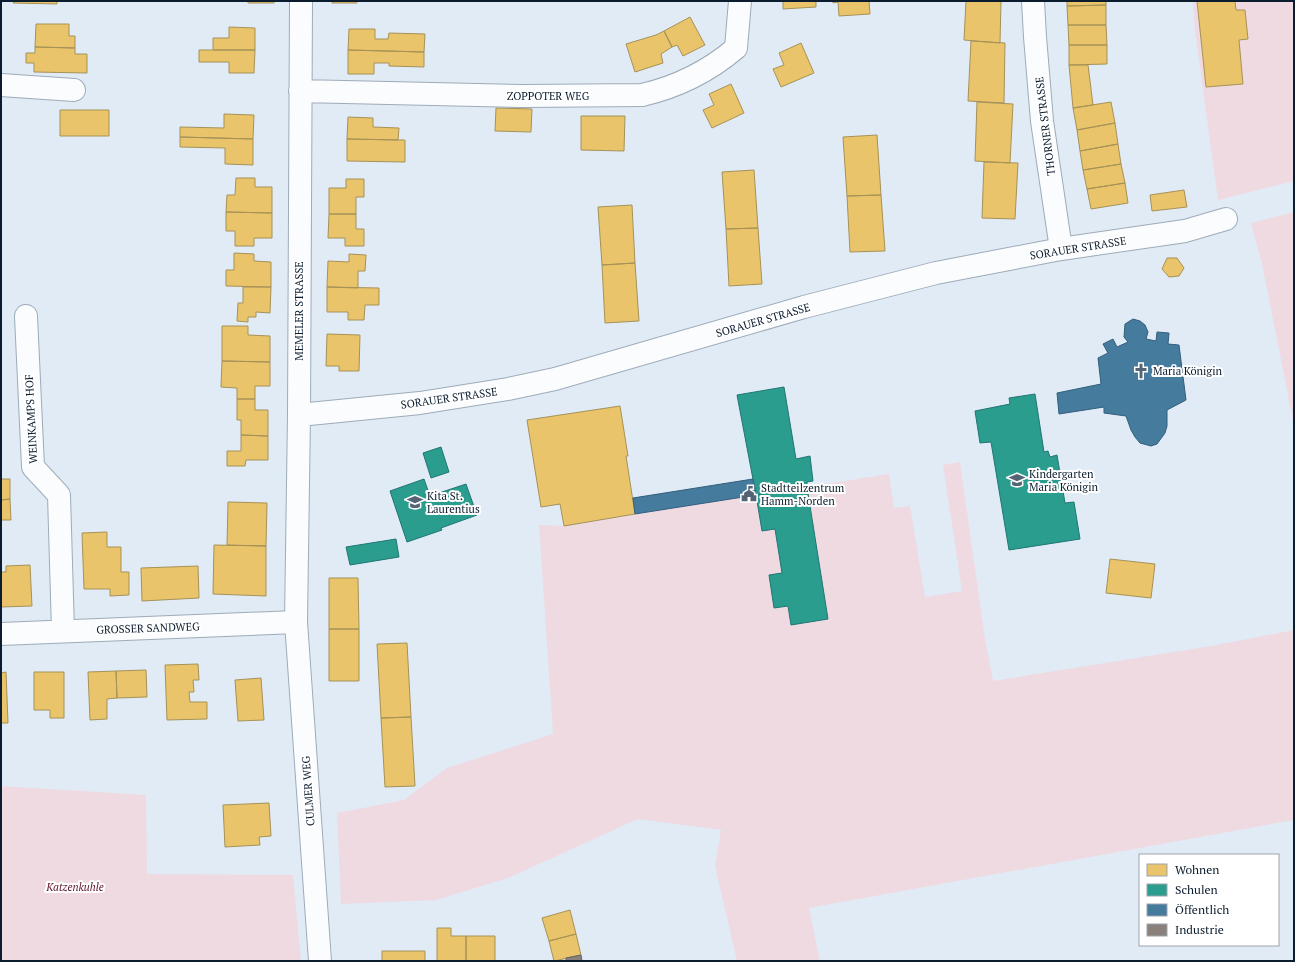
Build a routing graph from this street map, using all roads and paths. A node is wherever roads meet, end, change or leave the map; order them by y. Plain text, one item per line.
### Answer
1 (301, 1) edge
2 (740, 1) edge
3 (1033, 1) edge
4 (1, 85) edge
5 (74, 90) dead end
6 (300, 92) junction
7 (1226, 218) dead end
8 (1061, 250) junction
9 (26, 316) dead end
10 (298, 415) junction
11 (296, 622) junction
12 (63, 631) junction
13 (1, 634) edge
14 (320, 961) edge

1 - 6 street, MEMELER STRASSE
2 - 6 street, ZOPPOTER WEG
3 - 8 street, THORNER STRASSE
4 - 5 street
6 - 10 street, MEMELER STRASSE
7 - 8 street, SORAUER STRASSE
8 - 10 street, SORAUER STRASSE
9 - 12 street, WEINKAMPS HOF
10 - 11 street, MEMELER STRASSE
11 - 12 street, GROSSER SANDWEG
11 - 14 street, CULMER WEG
12 - 13 street, GROSSER SANDWEG

